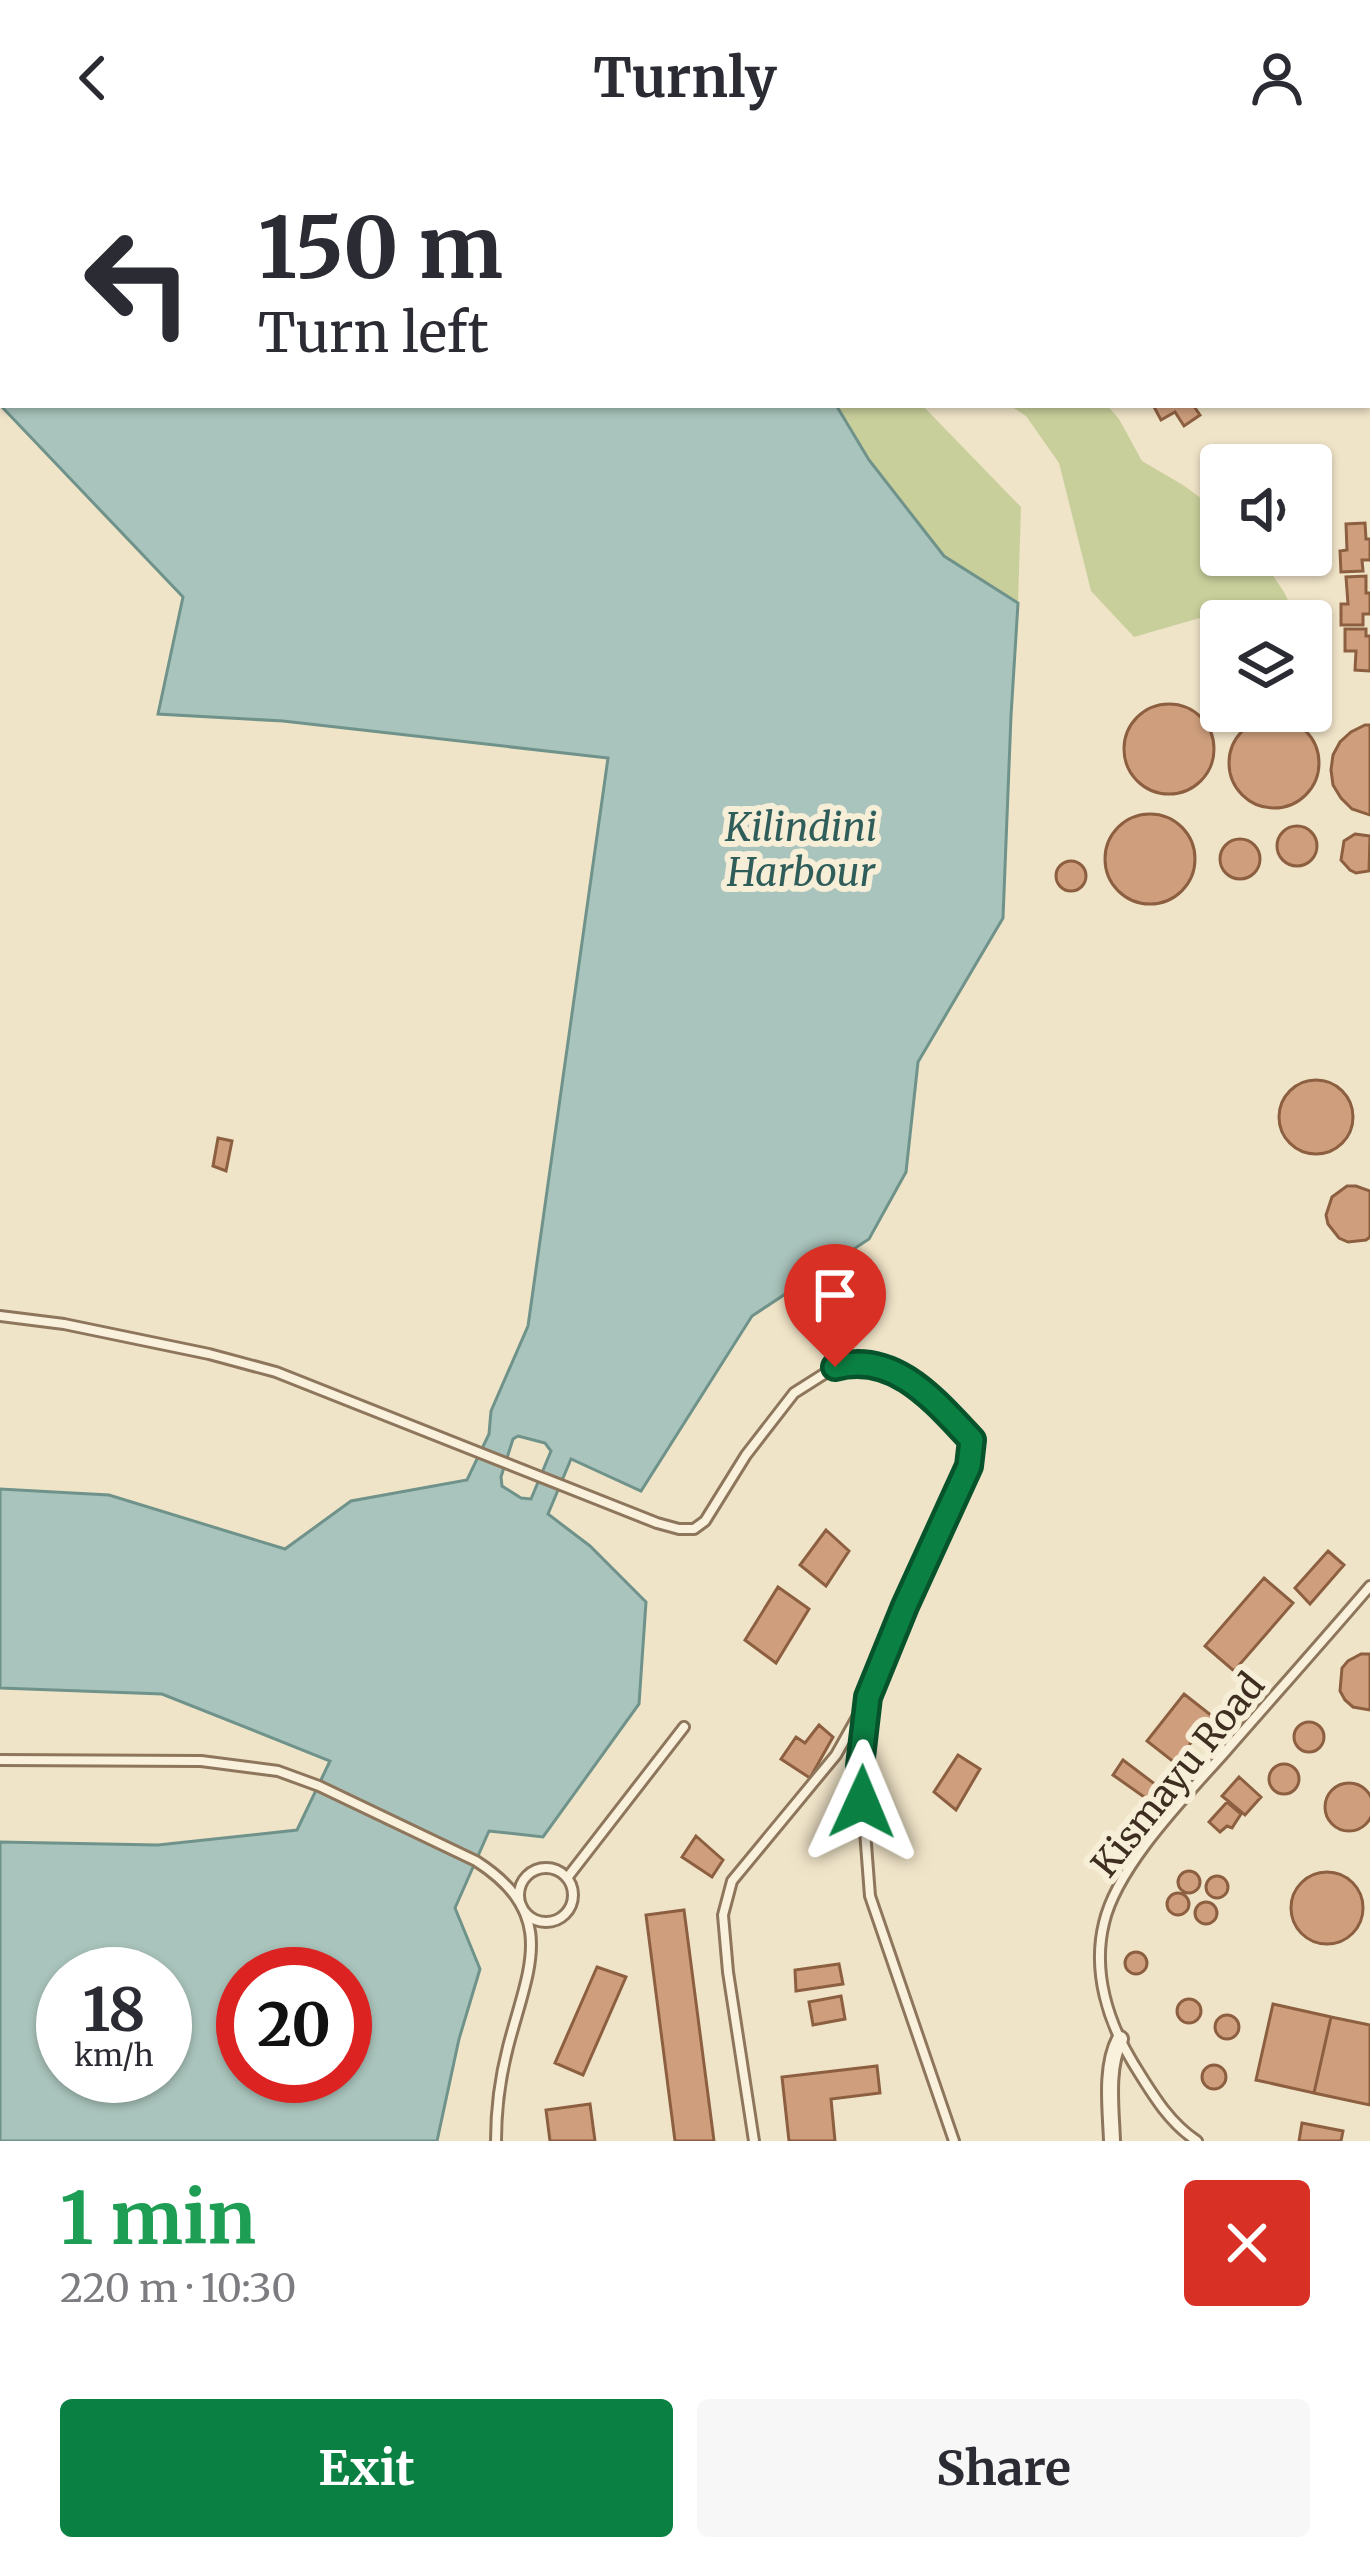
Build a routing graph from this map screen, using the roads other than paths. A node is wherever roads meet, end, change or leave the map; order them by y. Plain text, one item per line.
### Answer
1 (0, 1316) edge
2 (1370, 1586) edge
3 (868, 1697) junction
4 (684, 1727) dead end
5 (0, 1760) edge
6 (567, 1878) junction
7 (522, 1909) junction
8 (1120, 2039) junction
9 (496, 2141) edge
10 (754, 2141) edge
11 (954, 2141) edge
12 (1112, 2141) edge
13 (1197, 2141) edge

1 - 3 lane
2 - 8 lane, Kismayu Road
3 - 10 lane
3 - 11 lane
4 - 6 lane
5 - 7 lane
6 - 7 lane
6 - 7 lane
7 - 9 lane
8 - 12 street
8 - 13 lane, Kismayu Road

